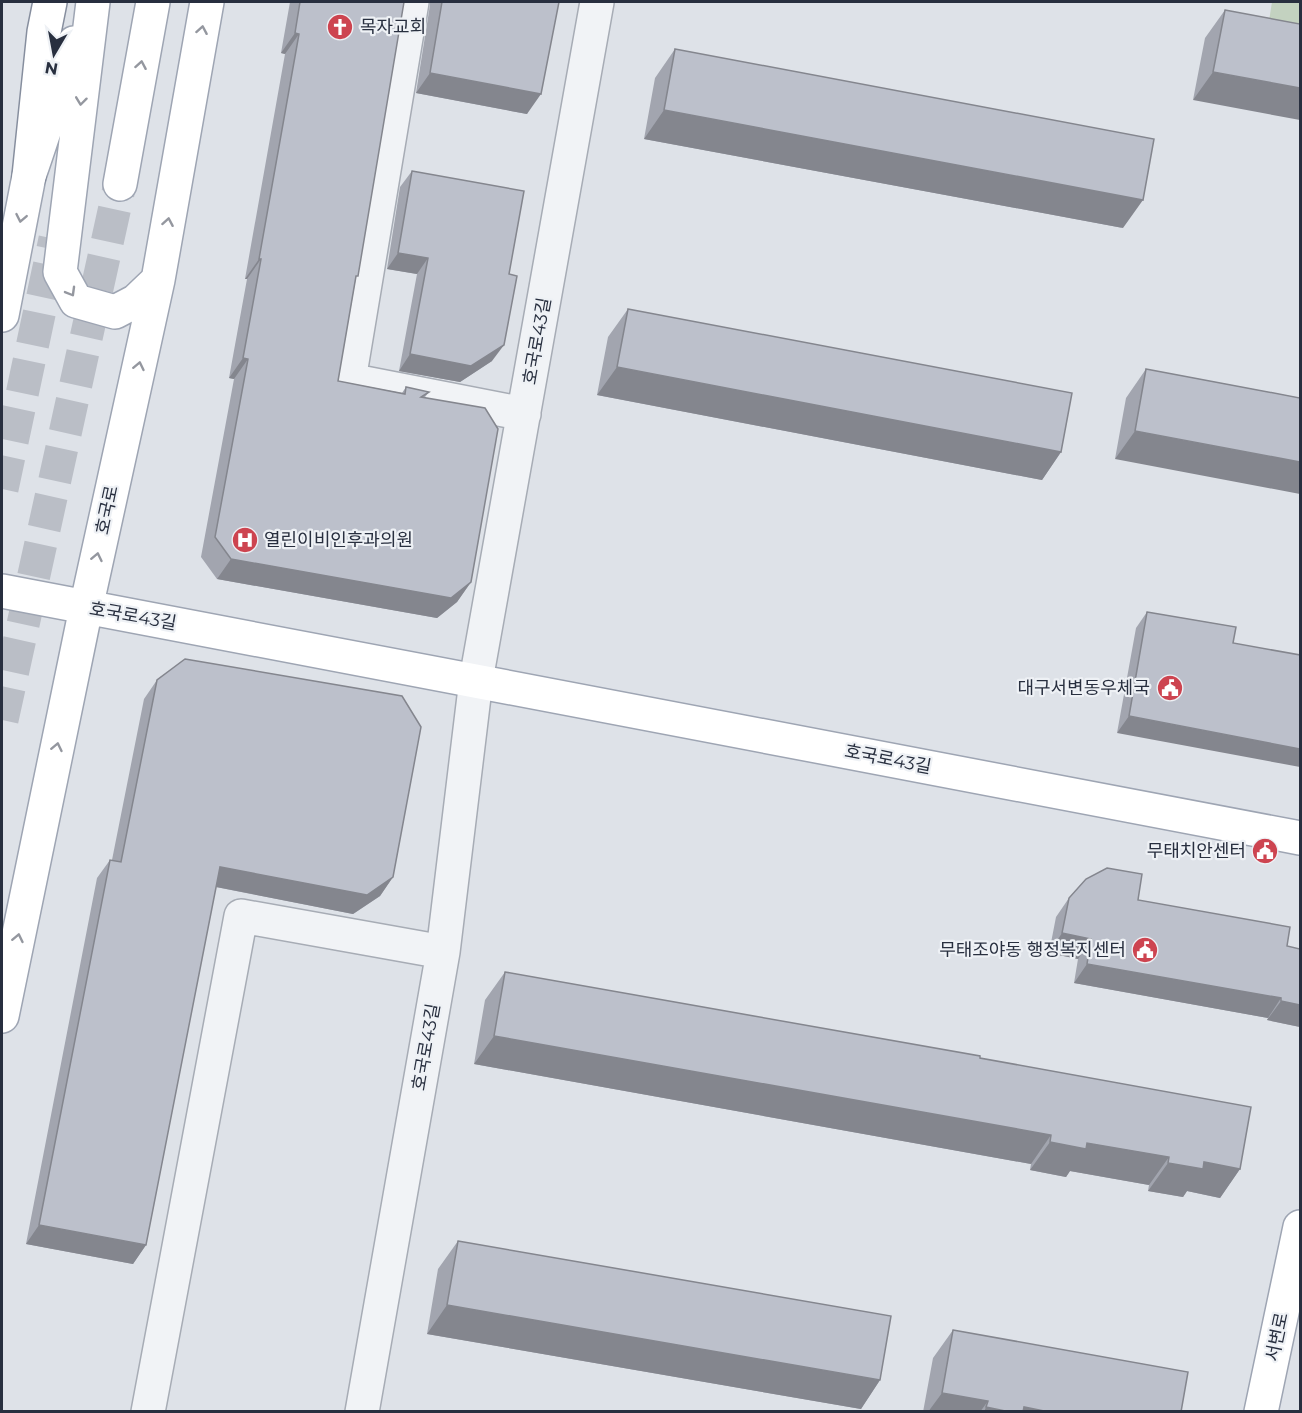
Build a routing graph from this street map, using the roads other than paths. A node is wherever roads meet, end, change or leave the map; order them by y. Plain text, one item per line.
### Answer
1 (88, 2) edge
2 (93, 2) edge
3 (153, 2) edge
4 (207, 2) edge
5 (412, 2) edge
6 (597, 2) edge
7 (46, 12) edge
8 (29, 176) junction
9 (120, 184) tunnel mouth
10 (158, 280) junction
11 (2, 315) edge
12 (524, 414) junction
13 (2, 591) edge
14 (86, 608) junction
15 (476, 680) junction
16 (1300, 838) edge
17 (443, 952) junction
18 (2, 1016) edge
19 (1300, 1227) edge
20 (148, 1412) edge
21 (362, 1412) edge
22 (1261, 1412) edge

1 - 8 main road
2 -> 10 main road
9 -> 3 main road
10 -> 4 main road, 호국로
5 - 12 street
6 - 12 street, 호국로43길
7 - 8 main road
8 -> 11 main road
14 -> 10 main road, 호국로
12 - 15 street, 호국로43길
13 - 14 main road, 호국로43길
14 - 15 main road, 호국로43길
18 -> 14 main road, 호국로
15 - 16 main road, 호국로43길
15 - 17 street, 호국로43길
17 - 20 street
17 - 21 street, 호국로43길
19 - 22 main road, 서변로

